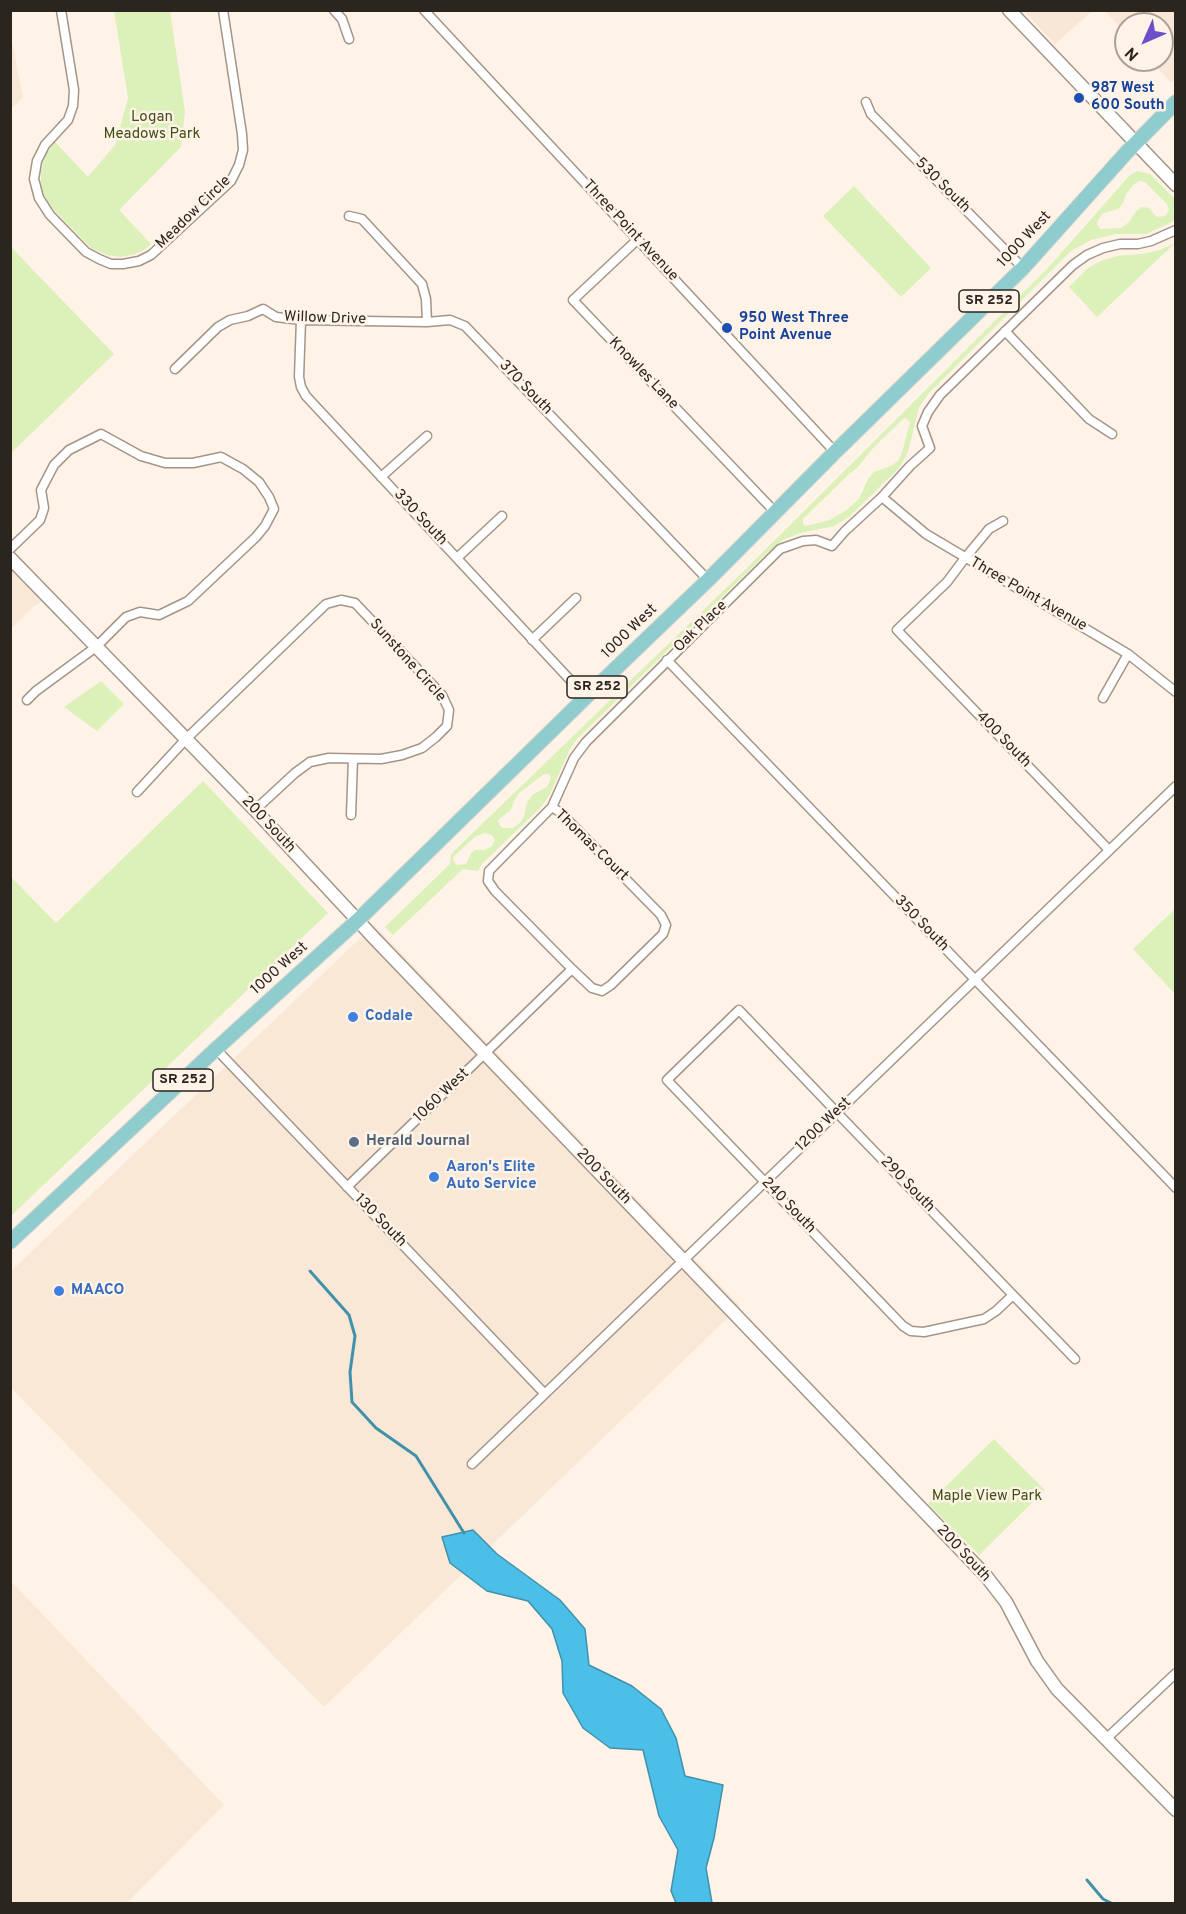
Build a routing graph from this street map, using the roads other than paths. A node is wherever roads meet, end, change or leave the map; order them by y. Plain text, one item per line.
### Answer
1 (61, 10) edge
2 (223, 10) edge
3 (334, 10) edge
4 (424, 10) edge
5 (1009, 10) edge
6 (349, 39) dead end
7 (866, 102) dead end
8 (1176, 102) edge
9 (1136, 143) junction
10 (1176, 184) edge
11 (349, 216) dead end
12 (1176, 230) edge
13 (637, 240) junction
14 (1023, 268) junction
15 (301, 320) junction
16 (427, 322) junction
17 (1005, 331) junction
18 (175, 369) dead end
19 (1112, 434) dead end
20 (427, 436) dead end
21 (835, 452) junction
22 (381, 477) junction
23 (882, 497) junction
24 (776, 512) junction
25 (502, 516) dead end
26 (1003, 521) dead end
27 (10, 549) edge
28 (10, 558) edge
29 (457, 558) junction
30 (965, 558) junction
31 (708, 580) junction
32 (576, 598) dead end
33 (532, 640) junction
34 (96, 646) junction
35 (1128, 654) junction
36 (667, 660) junction
37 (1176, 692) edge
38 (586, 697) junction
39 (1103, 698) dead end
40 (27, 700) dead end
41 (186, 739) junction
42 (353, 759) junction
43 (1176, 786) edge
44 (137, 792) dead end
45 (552, 807) junction
46 (255, 810) junction
47 (351, 815) dead end
48 (1109, 850) junction
49 (358, 920) junction
50 (572, 969) junction
51 (975, 980) junction
52 (739, 1010) joint
53 (216, 1049) junction
54 (486, 1054) junction
55 (837, 1113) junction
56 (765, 1183) junction
57 (347, 1187) junction
58 (1176, 1188) edge
59 (10, 1242) edge
60 (684, 1262) junction
61 (1014, 1295) junction
62 (1075, 1359) dead end
63 (544, 1393) junction
64 (472, 1464) dead end
65 (1176, 1673) edge
66 (1106, 1739) junction
67 (1176, 1810) edge

1 - 2 street, Meadow Circle
3 - 6 street
4 - 13 street, Three Point Avenue
5 - 9 street
7 - 14 street, 530 South
8 - 9 main road, 1000 West / SR 252
9 - 10 street
9 - 14 main road, 1000 West / SR 252
11 - 16 street
12 - 17 street
13 - 21 street, Three Point Avenue
13 - 24 street, Knowles Lane
14 - 21 main road, 1000 West / SR 252
15 - 16 street, Willow Drive
15 - 18 street, Willow Drive
15 - 22 street, 330 South
16 - 31 street, 370 South
17 - 19 street
17 - 23 street
20 - 22 street
21 - 24 main road, 1000 West / SR 252
22 - 29 street, 330 South
23 - 30 street, Three Point Avenue
23 - 36 street, Oak Place
24 - 31 main road, 1000 West / SR 252
25 - 29 street
26 - 30 street
27 - 34 street
28 - 34 street, 200 South
29 - 33 street, 330 South
30 - 35 street, Three Point Avenue
30 - 48 street, 400 South
31 - 38 main road, 1000 West / SR 252
32 - 33 street
33 - 38 street, 330 South
34 - 40 street
34 - 41 street, 200 South
35 - 37 street, Three Point Avenue
35 - 39 street
36 - 45 street, Oak Place
36 - 51 street, 350 South
38 - 49 main road, 1000 West / SR 252
41 - 42 street, Sunstone Circle
41 - 44 street, Sunstone Circle
41 - 46 street, 200 South
42 - 46 street, Sunstone Circle
42 - 47 street
43 - 48 street, 1200 West
45 - 50 street, Thomas Court
45 - 50 street, Thomas Court
46 - 49 street, 200 South
48 - 51 street, 1200 West
49 - 53 main road, 1000 West / SR 252
49 - 54 street, 200 South
50 - 54 street
51 - 55 street, 1200 West
51 - 58 street, 350 South
52 - 55 street, 290 South
52 - 56 street, 240 South
53 - 57 street, 130 South
53 - 59 main road, 1000 West / SR 252
54 - 57 street, 1060 West
54 - 60 street, 200 South
55 - 56 street, 1200 West
55 - 61 street, 290 South
56 - 60 street, 1200 West
56 - 61 street, 240 South
57 - 63 street, 130 South
60 - 63 street, 1200 West
60 - 66 street, 200 South
61 - 62 street, 290 South
63 - 64 street, 1200 West
65 - 66 street
66 - 67 street, 200 South

